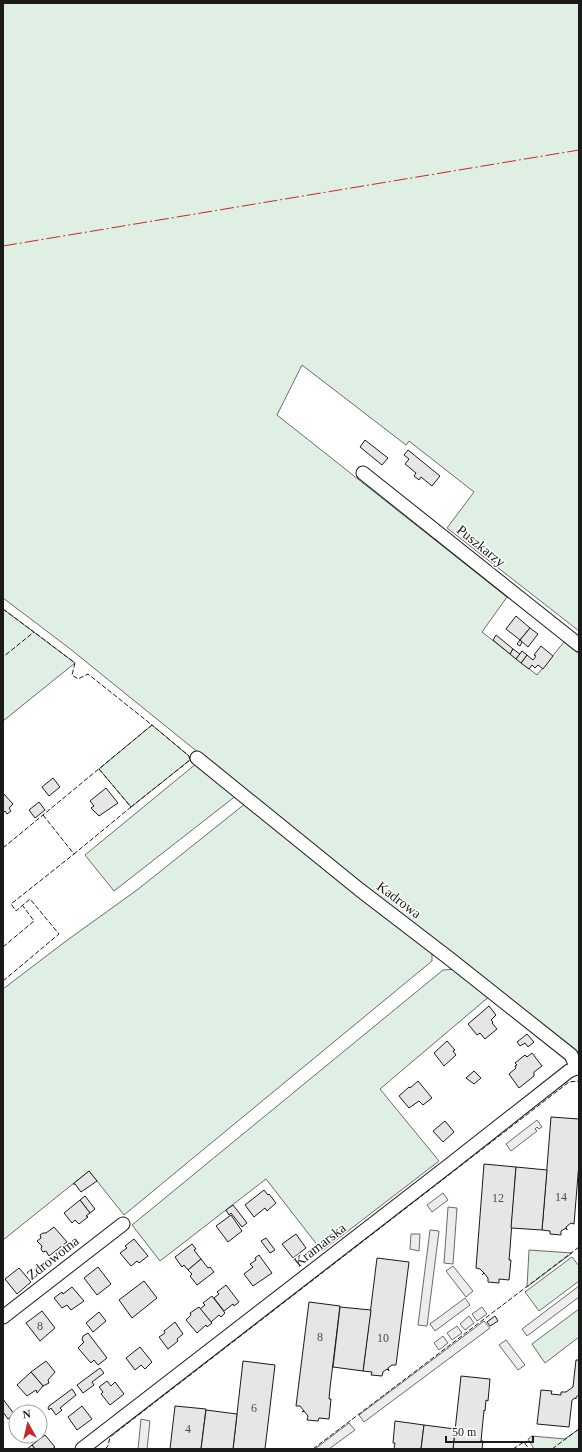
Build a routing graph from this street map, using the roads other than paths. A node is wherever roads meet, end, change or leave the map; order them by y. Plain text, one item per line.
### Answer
1 (363, 473) dead end
2 (579, 645) edge
3 (197, 758) dead end
4 (578, 1068) edge
5 (123, 1224) dead end
6 (3, 1317) edge
7 (82, 1449) edge

1 - 2 street, Puszkarzy
3 - 4 street, Kadrowa
4 - 7 street, Kramarska
5 - 6 street, Zdrowotna

